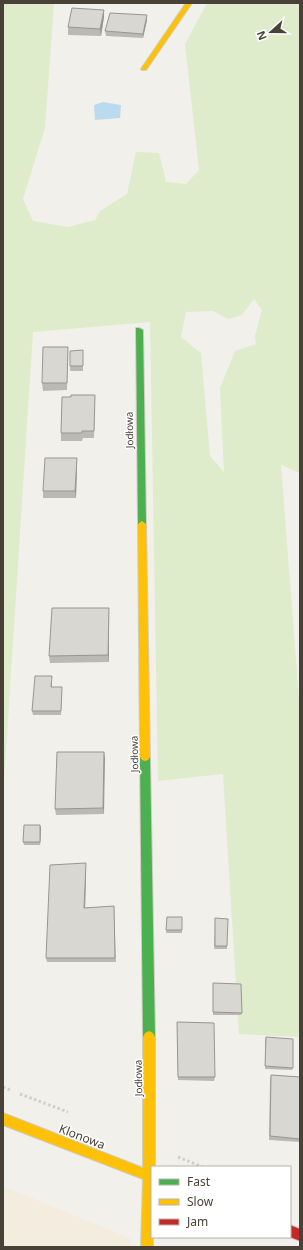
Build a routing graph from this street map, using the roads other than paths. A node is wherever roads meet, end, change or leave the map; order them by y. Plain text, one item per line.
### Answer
1 (189, 3) edge
2 (144, 69) dead end
3 (139, 330) dead end
4 (3, 1119) edge
5 (151, 1177) edge
6 (147, 1247) edge

1 - 2 street
3 - 5 street, Jodłowa
4 - 5 street, Klonowa
5 - 6 street, Jodłowa

